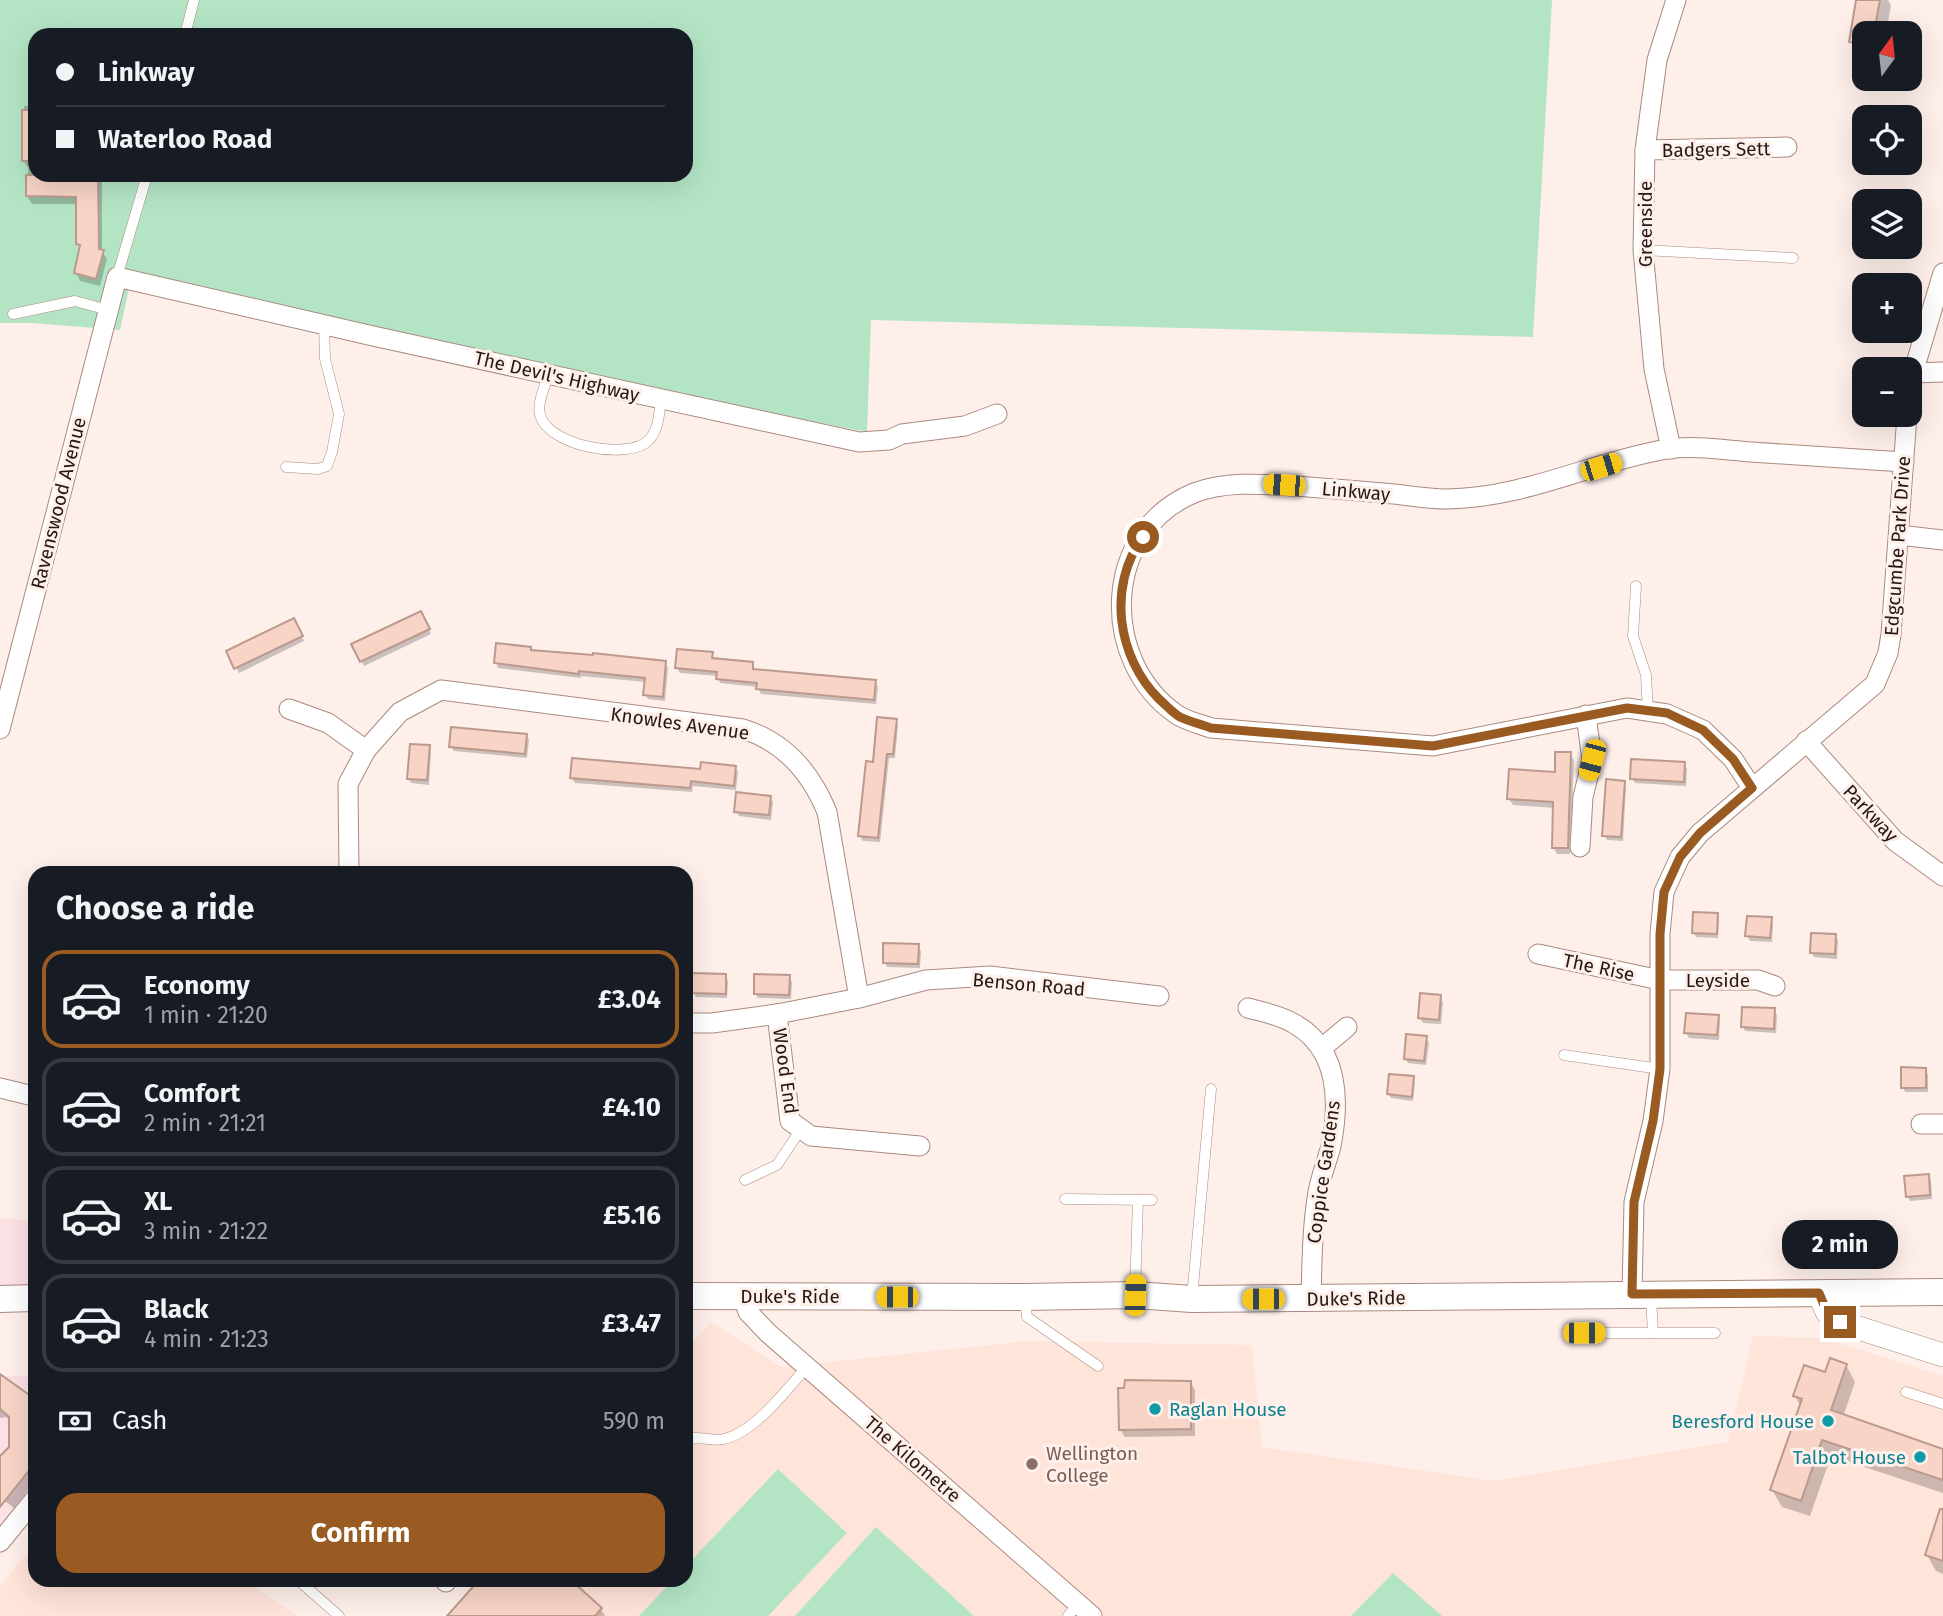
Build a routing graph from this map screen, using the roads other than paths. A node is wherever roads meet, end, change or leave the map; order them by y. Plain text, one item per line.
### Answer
1 (194, 0) edge
2 (1676, 0) edge
3 (187, 28) edge
4 (1787, 147) dead end
5 (1645, 150) junction
6 (145, 182) edge
7 (1643, 250) junction
8 (1793, 258) dead end
9 (1943, 273) edge
10 (117, 277) junction
11 (108, 310) junction
12 (13, 314) dead end
13 (324, 325) junction
14 (1918, 357) edge
15 (549, 373) junction
16 (1922, 373) edge
17 (1943, 373) edge
18 (661, 400) junction
19 (997, 414) dead end
20 (1906, 427) edge
21 (1671, 449) junction
22 (1904, 462) junction
23 (286, 467) dead end
24 (1899, 536) junction
25 (1943, 540) edge
26 (1636, 586) dead end
27 (4, 694) edge
28 (289, 709) dead end
29 (1648, 711) junction
30 (1586, 715) junction
31 (0, 729) edge
32 (1806, 741) junction
33 (366, 750) junction
34 (1752, 788) junction
35 (1580, 847) dead end
36 (349, 866) edge
37 (1943, 877) edge
38 (1538, 954) dead end
39 (1660, 980) junction
40 (1775, 986) dead end
41 (1160, 996) dead end
42 (859, 998) junction
43 (1248, 1008) dead end
44 (777, 1014) junction
45 (693, 1023) edge
46 (1347, 1027) dead end
47 (1322, 1048) junction
48 (1564, 1055) dead end
49 (1660, 1069) junction
50 (0, 1088) edge
51 (1211, 1089) dead end
52 (28, 1092) edge
53 (1921, 1124) dead end
54 (1943, 1124) edge
55 (801, 1129) junction
56 (920, 1146) dead end
57 (745, 1180) dead end
58 (1065, 1199) dead end
59 (1138, 1200) junction
60 (1152, 1200) dead end
61 (1943, 1292) edge
62 (1819, 1293) junction
63 (1642, 1294) junction
64 (1135, 1295) junction
65 (693, 1296) edge
66 (743, 1296) junction
67 (1025, 1297) junction
68 (28, 1298) edge
69 (0, 1299) edge
70 (1192, 1299) junction
71 (1311, 1299) junction
72 (1584, 1333) dead end
73 (1653, 1334) junction
74 (1714, 1334) dead end
75 (1943, 1355) edge
76 (1098, 1366) dead end
77 (807, 1367) junction
78 (1906, 1392) dead end
79 (1943, 1404) edge
80 (693, 1436) edge
81 (28, 1507) edge
82 (1, 1539) edge
83 (306, 1587) edge
84 (1080, 1612) edge
85 (339, 1616) edge

1 - 3 lane
2 - 5 street, Greenside
4 - 5 street, Badgers Sett
5 - 7 street, Greenside
6 - 10 lane
7 - 8 lane
7 - 21 street, Greenside
9 - 14 street
10 - 11 street, Ravenswood Avenue
10 - 13 street, The Devil's Highway
11 - 12 lane
11 - 27 street, Ravenswood Avenue
13 - 15 street, The Devil's Highway
13 - 23 lane
15 - 18 street, The Devil's Highway
15 - 18 lane
16 - 17 street
18 - 19 street, The Devil's Highway
20 - 22 street, Edgcumbe Park Drive
21 - 22 street, Linkway
21 - 30 street, Linkway
22 - 24 street, Edgcumbe Park Drive
24 - 25 street
24 - 32 street, Edgcumbe Park Drive
26 - 29 lane
27 - 31 street, Ravenswood Avenue
28 - 33 street
29 - 30 street, Linkway
29 - 34 street, Linkway
30 - 35 street
32 - 34 street, Edgcumbe Park Drive
32 - 37 street, Parkway
33 - 36 street, Knowles Avenue
33 - 42 street, Knowles Avenue
34 - 39 street, Edgcumbe Park Drive
38 - 39 street, The Rise
39 - 40 street, Leyside
39 - 49 street, Edgcumbe Park Drive
41 - 42 street, Benson Road
42 - 44 street
43 - 47 street, Coppice Gardens
44 - 45 street
44 - 55 street, Wood End
46 - 47 street
47 - 71 street, Coppice Gardens
48 - 49 lane
49 - 63 street, Edgcumbe Park Drive
50 - 52 street
51 - 70 lane
53 - 54 street
55 - 56 street, Wood End
55 - 57 lane
58 - 59 lane
59 - 60 lane
59 - 64 lane
61 - 62 main road, Duke's Ride
62 - 63 main road, Duke's Ride
62 - 75 street
63 - 71 main road, Duke's Ride
63 - 73 lane
64 - 67 main road, Duke's Ride
64 - 70 main road, Duke's Ride
65 - 66 main road, Duke's Ride
66 - 67 main road, Duke's Ride
66 - 77 street, The Kilometre
67 - 76 lane
68 - 69 main road
70 - 71 main road, Duke's Ride
72 - 73 lane
73 - 74 lane
77 - 80 lane
77 - 84 street, The Kilometre
78 - 79 lane
81 - 82 street
83 - 85 lane

